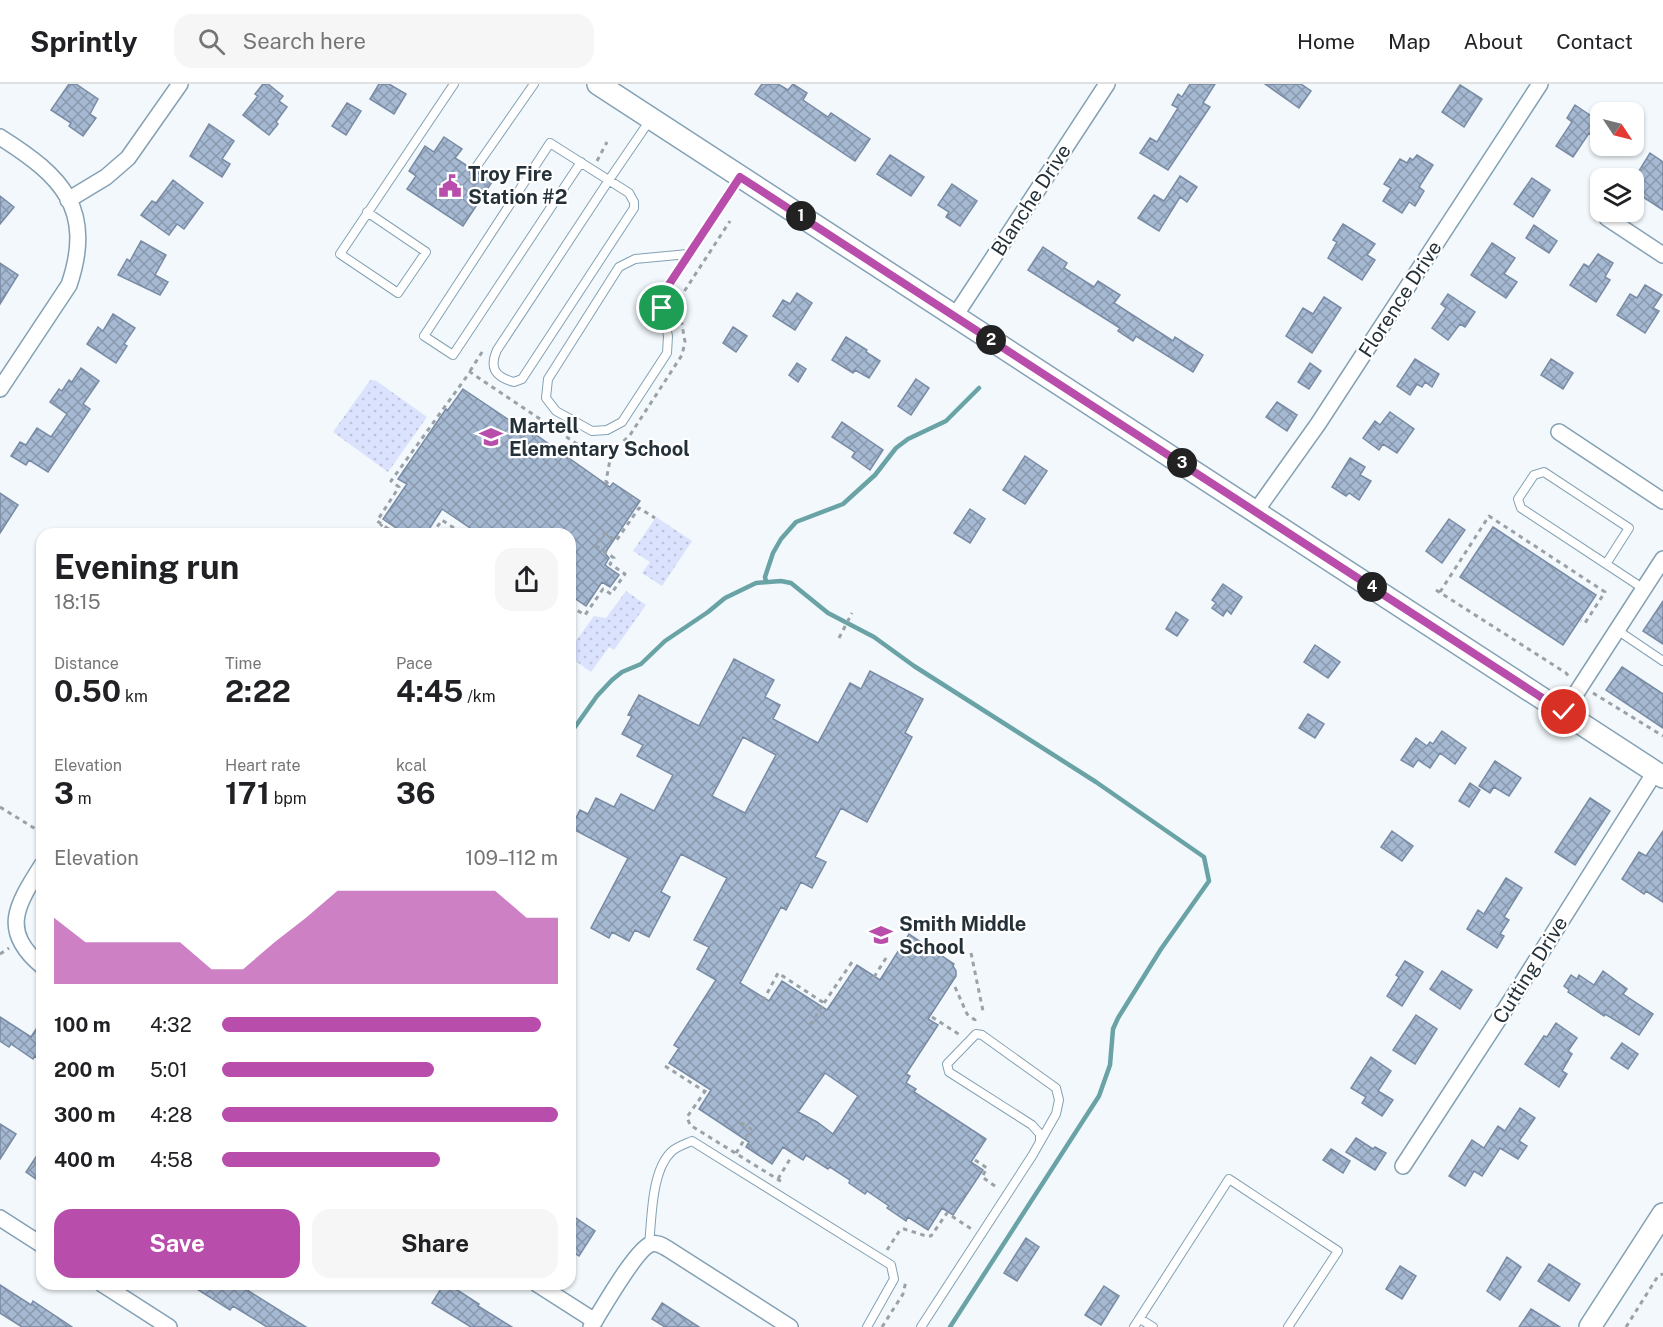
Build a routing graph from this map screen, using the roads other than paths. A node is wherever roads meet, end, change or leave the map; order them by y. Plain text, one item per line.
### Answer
1 (180, 84) edge
2 (454, 84) edge
3 (534, 84) edge
4 (598, 84) edge
5 (1107, 84) edge
6 (1540, 84) edge
7 (651, 118) junction
8 (0, 137) edge
9 (581, 162) junction
10 (474, 170) dead end
11 (740, 177) junction
12 (609, 180) junction
13 (68, 200) junction
14 (367, 212) junction
15 (1613, 222) edge
16 (688, 254) junction
17 (1663, 255) edge
18 (955, 316) junction
19 (0, 389) edge
20 (1558, 432) dead end
21 (1663, 501) edge
22 (1256, 511) junction
23 (1663, 559) edge
24 (1606, 564) junction
25 (1644, 589) junction
26 (1617, 630) junction
27 (1663, 661) edge
28 (1564, 712) junction
29 (1659, 774) edge
30 (36, 874) edge
31 (36, 962) edge
32 (1040, 1141) junction
33 (1403, 1166) dead end
34 (0, 1218) edge
35 (1658, 1226) edge
36 (36, 1241) edge
37 (649, 1244) junction
38 (111, 1290) edge
39 (545, 1290) edge
40 (1140, 1319) junction
41 (593, 1324) edge
42 (169, 1327) edge
43 (790, 1327) edge
44 (867, 1327) edge
45 (921, 1327) edge
46 (1134, 1327) edge
47 (1152, 1327) edge
48 (1288, 1327) edge
49 (1590, 1327) edge

1 - 13 street
2 - 14 lane
3 - 10 lane
4 - 7 main road
5 - 18 street, Blanche Drive
6 - 22 street, Florence Drive
7 - 11 main road
7 - 12 lane
8 - 13 street
9 - 9 lane
9 - 12 lane
11 - 16 lane
11 - 18 main road
12 - 12 lane
13 - 19 street
14 - 14 lane
15 - 17 street
16 - 16 lane
18 - 22 main road
20 - 21 street
22 - 28 main road
23 - 25 street
24 - 24 lane
24 - 25 lane
25 - 26 street
26 - 27 lane
26 - 28 street
28 - 29 main road
29 - 33 street, Cutting Drive
30 - 31 street
32 - 32 lane
32 - 45 lane
34 - 36 street
35 - 49 main road
37 - 41 street
37 - 43 street
37 - 44 lane
38 - 42 street
39 - 41 street
40 - 46 lane
40 - 47 lane
40 - 48 lane

